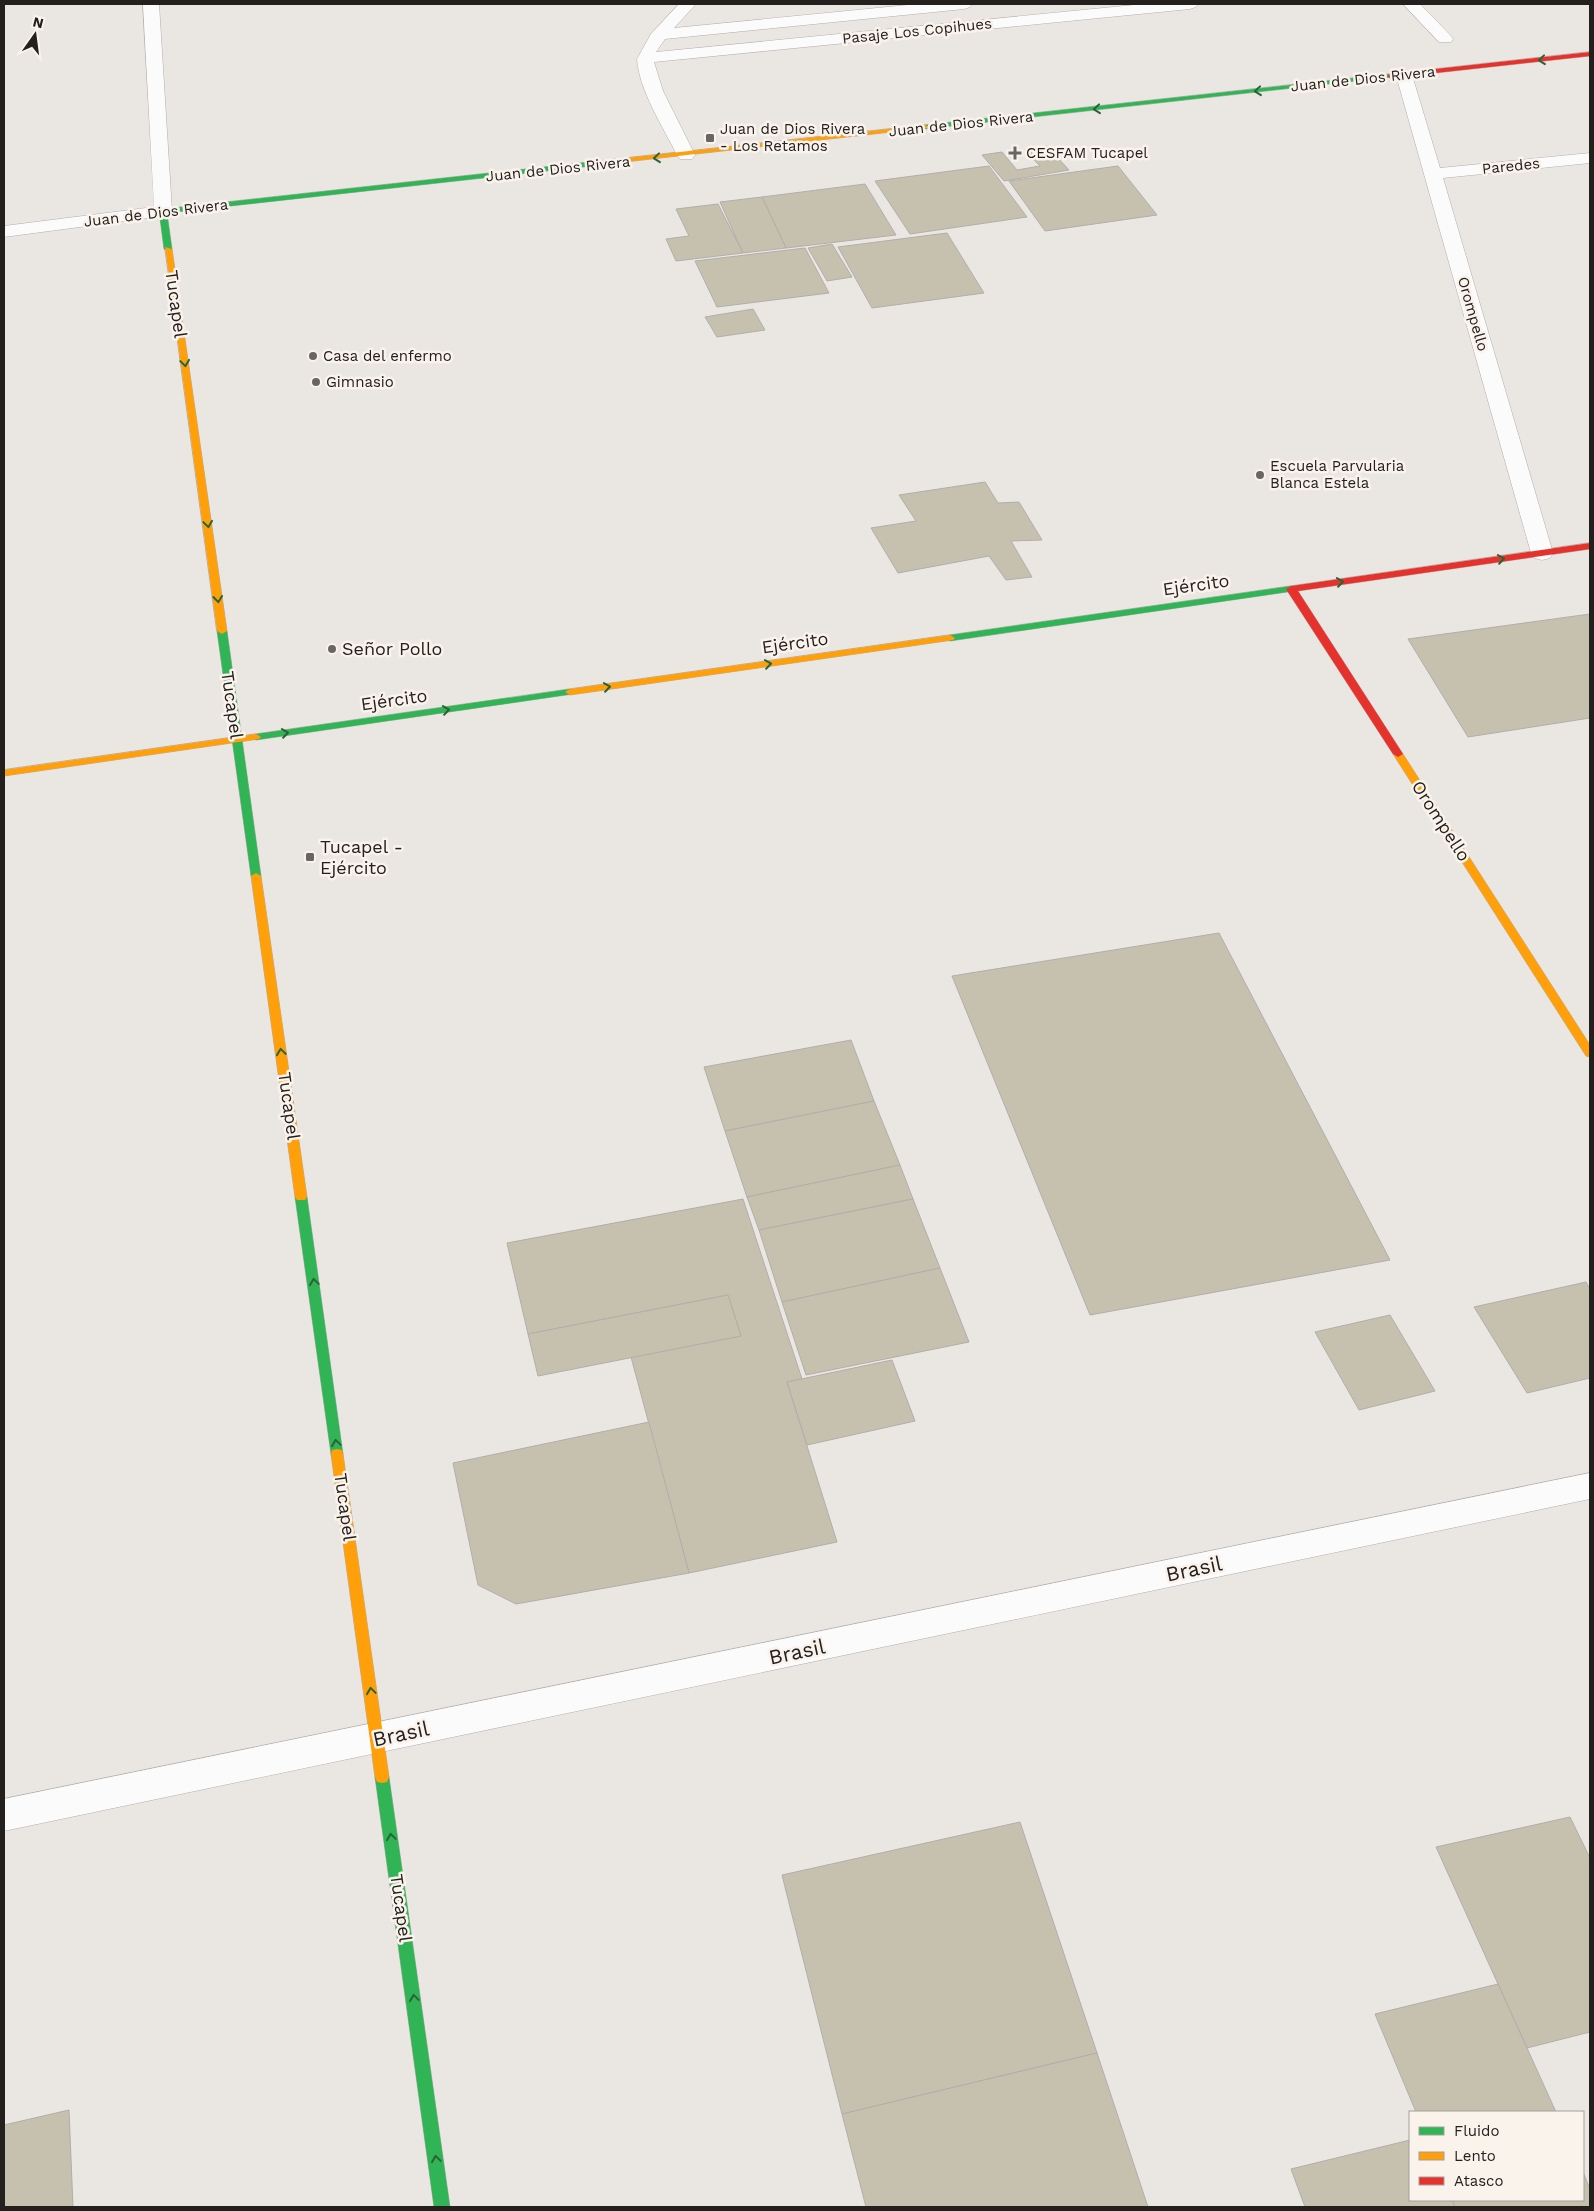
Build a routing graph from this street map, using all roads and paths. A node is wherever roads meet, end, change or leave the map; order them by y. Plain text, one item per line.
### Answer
1 (151, 4) edge
2 (688, 4) edge
3 (964, 4) edge
4 (1190, 4) edge
5 (1411, 4) edge
6 (661, 34) junction
7 (1445, 39) dead end
8 (1590, 54) edge
9 (645, 58) junction
10 (1404, 75) junction
11 (686, 155) junction
12 (1590, 158) edge
13 (1432, 174) junction
14 (163, 211) junction
15 (4, 232) edge
16 (1590, 546) edge
17 (1542, 553) junction
18 (1292, 589) junction
19 (237, 740) junction
20 (4, 773) edge
21 (1588, 1047) edge
22 (1590, 1486) edge
23 (377, 1739) junction
24 (4, 1815) edge
25 (442, 2207) edge

1 - 14 street, Tucapel
2 - 6 street
3 - 6 street, Pasaje Los Copihues
4 - 9 street, Pasaje Los Copihues
5 - 7 street
6 - 9 street
8 -> 10 main road, Juan de Dios Rivera
9 - 11 street
10 -> 11 main road, Juan de Dios Rivera
10 - 13 street, Orompello
11 -> 14 main road, Juan de Dios Rivera
12 - 13 street, Paredes
13 - 17 street, Orompello
14 - 15 street, Juan de Dios Rivera
14 -> 19 main road, Tucapel
16 - 17 main road, Ejército
18 -> 17 main road, Ejército
19 -> 18 main road, Ejército
18 - 21 main road, Orompello
19 - 20 main road, Ejército
23 -> 19 main road, Tucapel
22 - 23 street, Brasil
23 - 24 street, Brasil
25 -> 23 main road, Tucapel

